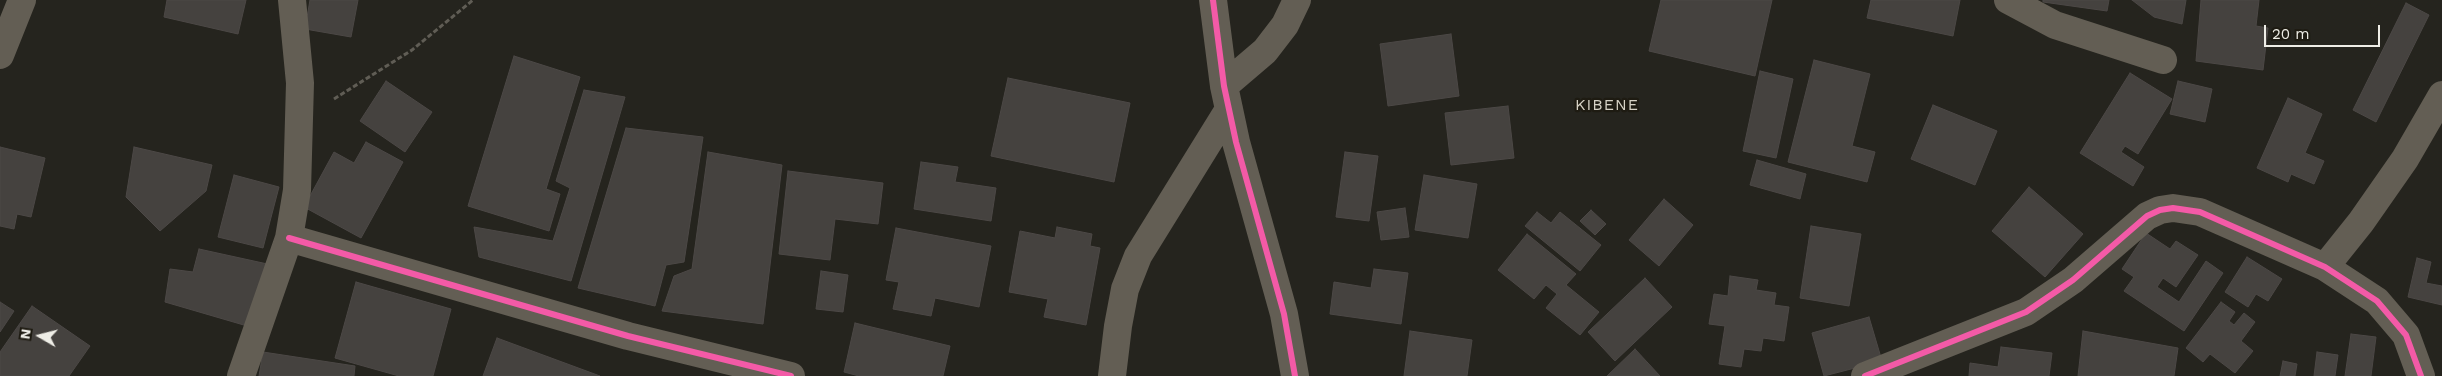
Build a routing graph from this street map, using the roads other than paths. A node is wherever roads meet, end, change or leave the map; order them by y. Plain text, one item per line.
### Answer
1 (22, 0) edge
2 (292, 0) edge
3 (1213, 0) edge
4 (1297, 0) edge
5 (2017, 3) edge
6 (0, 53) edge
7 (2163, 60) dead end
8 (2442, 95) edge
9 (1226, 98) junction
10 (289, 238) junction
11 (2325, 267) junction
12 (241, 376) edge
13 (791, 376) edge
14 (1112, 376) edge
15 (1295, 376) edge
16 (1865, 376) edge
17 (2421, 376) edge

1 - 6 street
2 - 10 street
3 - 9 street
4 - 9 street
5 - 7 street
8 - 11 street
9 - 14 street
9 - 15 street
10 - 12 street
10 - 13 street
11 - 16 street
11 - 17 street

